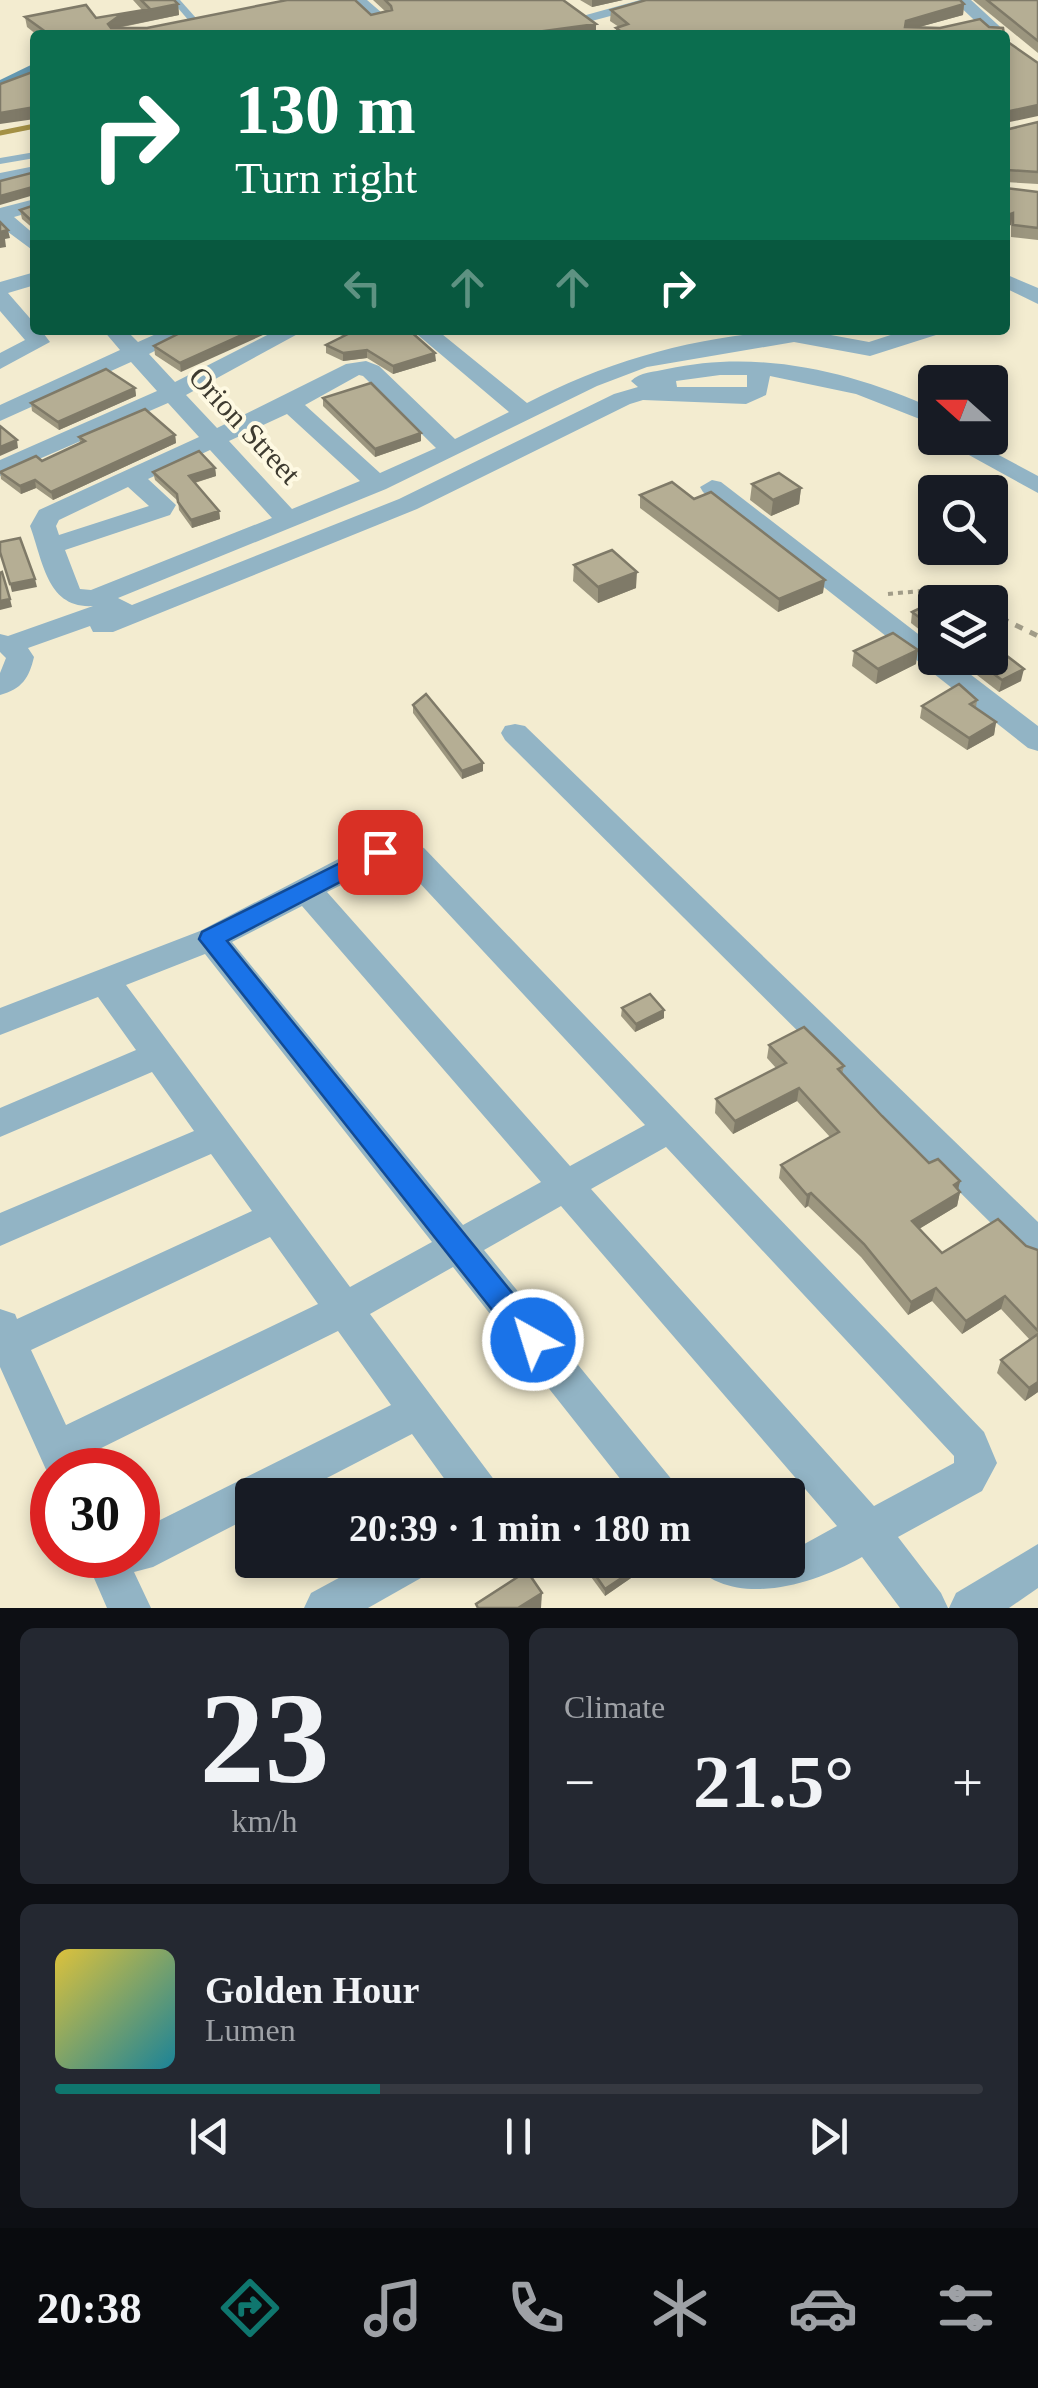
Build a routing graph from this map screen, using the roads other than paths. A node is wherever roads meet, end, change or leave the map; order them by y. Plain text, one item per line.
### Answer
1 (175, 0) edge
2 (356, 0) edge
3 (662, 0) edge
4 (960, 0) edge
5 (568, 5) edge
6 (202, 18) joint
7 (588, 18) junction
8 (380, 19) edge
9 (166, 25) edge
10 (609, 30) edge
11 (989, 30) edge
12 (1010, 44) edge
13 (1020, 52) edge
14 (30, 71) edge
15 (0, 88) edge
16 (30, 156) edge
17 (0, 161) edge
18 (30, 173) edge
19 (0, 178) edge
20 (30, 206) edge
21 (0, 214) edge
22 (30, 240) edge
23 (30, 245) edge
24 (0, 252) edge
25 (30, 280) edge
26 (1010, 283) edge
27 (0, 289) edge
28 (0, 297) edge
29 (1038, 297) edge
30 (30, 332) edge
31 (33, 335) edge
32 (119, 335) edge
33 (172, 335) edge
34 (284, 335) edge
35 (429, 335) edge
36 (792, 335) edge
37 (812, 335) edge
38 (912, 335) edge
39 (136, 353) junction
40 (0, 362) edge
41 (170, 394) junction
42 (888, 401) junction
43 (290, 404) junction
44 (918, 412) edge
45 (524, 413) junction
46 (0, 414) edge
47 (918, 420) edge
48 (214, 437) junction
49 (452, 450) junction
50 (981, 455) edge
51 (1006, 455) edge
52 (0, 469) edge
53 (1038, 472) edge
54 (131, 476) junction
55 (376, 484) junction
56 (1038, 486) edge
57 (712, 488) edge
58 (286, 539) junction
59 (53, 546) junction
60 (10, 648) edge
61 (0, 686) edge
62 (515, 733) dead end
63 (1038, 741) edge
64 (307, 890) junction
65 (211, 939) junction
66 (104, 981) junction
67 (0, 1022) edge
68 (158, 1055) junction
69 (0, 1123) edge
70 (668, 1129) junction
71 (218, 1136) junction
72 (567, 1187) junction
73 (276, 1217) junction
74 (0, 1230) edge
75 (1038, 1246) edge
76 (458, 1247) junction
77 (343, 1310) junction
78 (4, 1333) edge
79 (418, 1412) junction
80 (56, 1448) edge
81 (82, 1448) edge
82 (467, 1478) edge
83 (644, 1478) edge
84 (867, 1529) junction
85 (160, 1538) edge
86 (1038, 1564) edge
87 (805, 1565) edge
88 (124, 1578) edge
89 (380, 1578) edge
90 (729, 1578) edge
91 (782, 1578) edge
92 (128, 1608) edge
93 (326, 1608) edge
94 (926, 1608) edge
95 (972, 1608) edge

1 - 6 lane
2 - 8 street
3 - 7 street
4 - 11 street
5 - 7 street
6 - 9 street
7 - 10 street
12 - 13 street
14 - 15 street
16 - 17 lane
18 - 19 street
20 - 21 street
21 - 22 street
23 - 24 street
25 - 27 street
26 - 29 street
28 - 30 street
31 - 40 street
32 - 39 street, Orion Street
33 - 39 street
34 - 41 street
35 - 45 street
36 - 45 street
37 - 38 street
39 - 41 street, Orion Street
39 - 46 street
41 - 48 street, Orion Street
41 - 52 street
42 - 44 street
42 - 47 street
42 - 58 street
43 - 48 street
43 - 49 street
43 - 55 street
45 - 49 street
48 - 54 street
48 - 58 street, Orion Street
49 - 55 street
50 - 56 street
51 - 53 street
54 - 59 street
54 - 59 street
55 - 58 street
57 - 63 street
58 - 59 street
58 - 60 street
60 - 61 street
62 - 75 street
64 - 65 street
64 - 70 street
64 - 72 street
65 - 66 street
65 - 76 street
66 - 67 street
66 - 68 street
68 - 69 street
68 - 71 street
70 - 72 street
70 - 84 street
71 - 73 street
71 - 74 street
72 - 76 street
72 - 84 street
73 - 77 street
73 - 78 street
76 - 77 street
76 - 83 street
77 - 79 street
77 - 81 street
78 - 80 street
79 - 82 street
79 - 85 street
84 - 87 street
84 - 94 street
86 - 95 street
88 - 92 street
89 - 93 street
90 - 91 street

